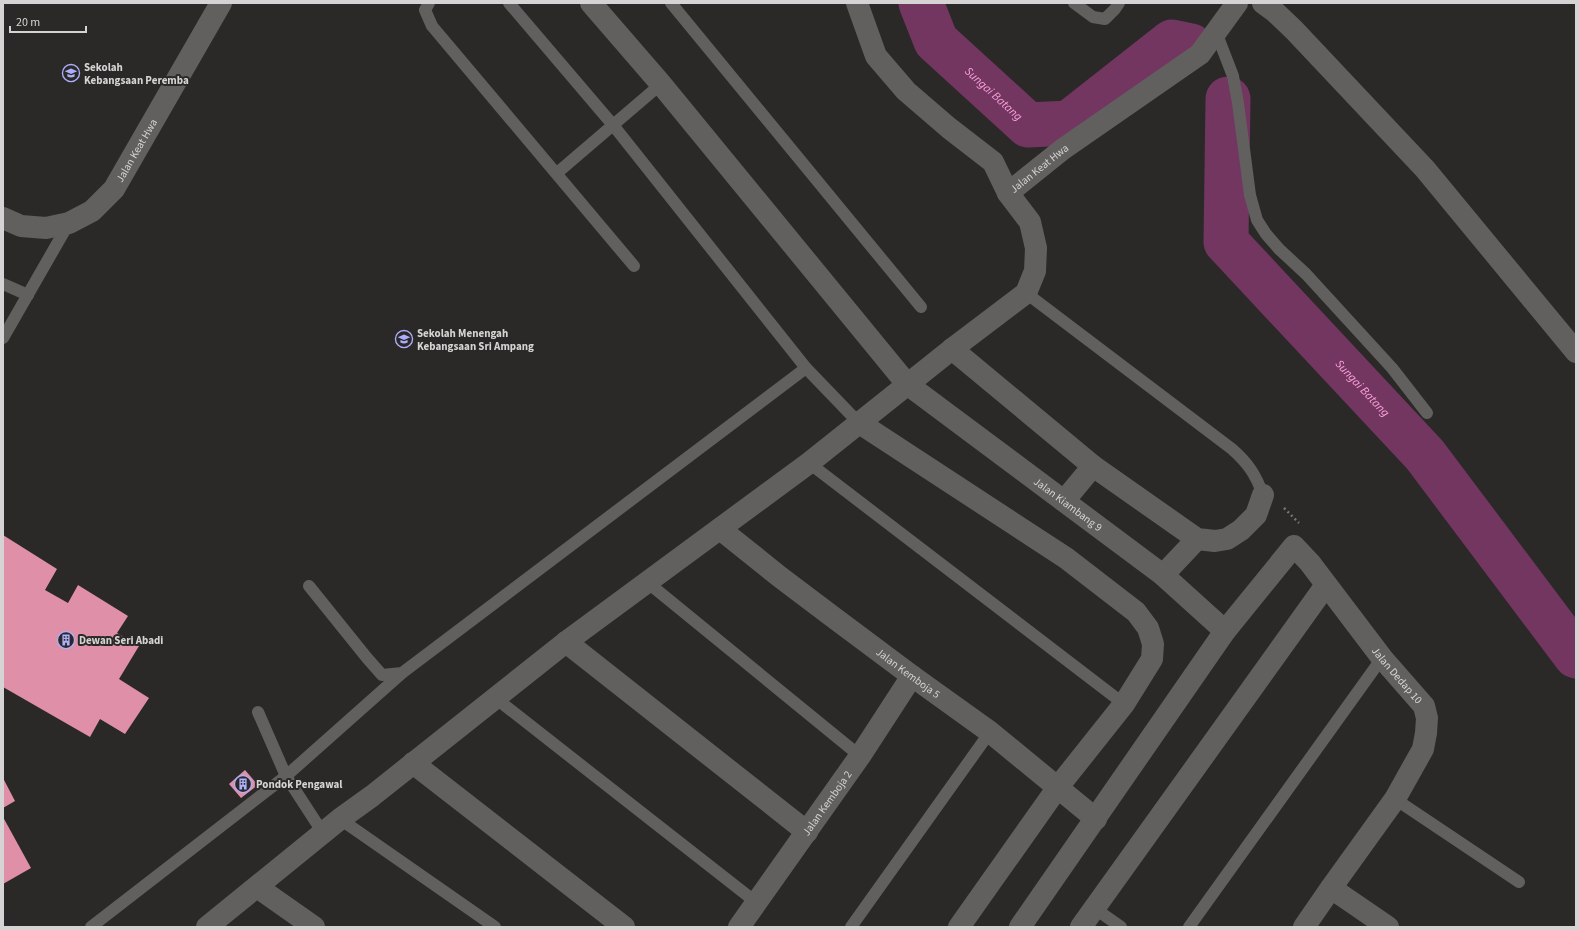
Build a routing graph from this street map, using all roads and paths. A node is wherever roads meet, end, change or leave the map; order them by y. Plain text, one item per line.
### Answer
1 (222, 3) edge
2 (429, 3) edge
3 (509, 3) edge
4 (591, 3) edge
5 (671, 3) edge
6 (857, 3) edge
7 (1074, 3) edge
8 (1119, 3) edge
9 (1268, 7) edge
10 (1226, 18) edge
11 (661, 84) junction
12 (613, 125) junction
13 (557, 173) junction
14 (1008, 193) junction
15 (3, 218) edge
16 (69, 224) junction
17 (634, 266) dead end
18 (3, 284) edge
19 (1026, 294) junction
20 (28, 295) junction
21 (921, 307) dead end
22 (3, 338) edge
23 (952, 349) junction
24 (1576, 352) edge
25 (806, 368) junction
26 (907, 384) junction
27 (1427, 413) dead end
28 (858, 422) junction
29 (809, 463) junction
30 (1093, 466) junction
31 (1264, 495) junction
32 (1064, 501) junction
33 (720, 529) junction
34 (1197, 539) junction
35 (1294, 546) junction
36 (1162, 575) junction
37 (647, 582) junction
38 (1326, 585) junction
39 (309, 586) dead end
40 (1225, 631) junction
41 (566, 642) junction
42 (1382, 658) junction
43 (402, 673) junction
44 (912, 676) junction
45 (494, 697) junction
46 (1124, 704) junction
47 (258, 712) dead end
48 (990, 732) junction
49 (860, 756) junction
50 (413, 763) junction
51 (286, 776) junction
52 (1058, 787) junction
53 (1395, 799) junction
54 (340, 819) junction
55 (1096, 819) junction
56 (807, 832) junction
57 (323, 833) junction
58 (1519, 882) dead end
59 (257, 887) junction
60 (1331, 888) junction
61 (757, 902) junction
62 (1094, 908) junction
63 (91, 927) edge
64 (207, 927) edge
65 (314, 927) edge
66 (495, 927) edge
67 (624, 927) edge
68 (739, 927) edge
69 (851, 927) edge
70 (959, 927) edge
71 (1020, 927) edge
72 (1081, 927) edge
73 (1121, 927) edge
74 (1189, 927) edge
75 (1304, 927) edge
76 (1388, 927) edge

1 - 16 street, Jalan Keat Hwa
2 - 13 lane
3 - 12 lane
4 - 11 street, Jalan Kiambang 9
5 - 21 lane
6 - 14 street, Jalan Keat Hwa
7 - 8 lane
9 - 24 street
10 - 14 street, Jalan Keat Hwa
10 - 27 lane
11 - 12 lane
11 - 26 street, Jalan Kiambang 9
12 - 13 lane
12 - 25 lane
13 - 17 lane
14 - 19 street
15 - 16 street, Jalan Keat Hwa
16 - 20 lane
18 - 20 lane
19 - 23 street
19 - 31 lane
20 - 22 lane
23 - 26 street
23 - 30 street
25 - 28 lane
25 - 43 lane
26 - 28 street
26 - 32 street, Jalan Kiambang 9
28 - 29 street
28 - 46 street
29 - 33 street
29 - 46 lane
30 - 32 street
30 - 34 street
31 - 34 street
31 - 35 path
32 - 36 street, Jalan Kiambang 9
33 - 37 street
33 - 44 street, Jalan Kemboja 5
34 - 36 street
35 - 38 street, Jalan Dedap 10
35 - 40 street
36 - 40 street, Jalan Kiambang 9
37 - 41 street
37 - 49 lane
38 - 42 street, Jalan Dedap 10
38 - 62 street
39 - 43 lane
40 - 55 street
41 - 45 street
41 - 56 street
42 - 53 street, Jalan Dedap 10
42 - 74 lane
43 - 51 lane
44 - 48 street, Jalan Kemboja 5
44 - 49 street, Jalan Kemboja 2
45 - 50 street
45 - 61 lane
46 - 52 street
47 - 51 lane
48 - 52 street, Jalan Kemboja 5
48 - 69 lane
49 - 56 street, Jalan Kemboja 2
50 - 54 street
50 - 67 street
51 - 57 lane
51 - 63 lane
52 - 55 street, Jalan Kemboja 5
52 - 70 street
53 - 58 lane
53 - 60 street, Jalan Dedap 10
54 - 57 street
54 - 66 lane
55 - 71 street
56 - 61 street, Jalan Kemboja 2
57 - 59 street
59 - 64 street
59 - 65 street
60 - 75 street, Jalan Dedap 10
60 - 76 street
61 - 68 street, Jalan Kemboja 2
62 - 72 street
62 - 73 lane

